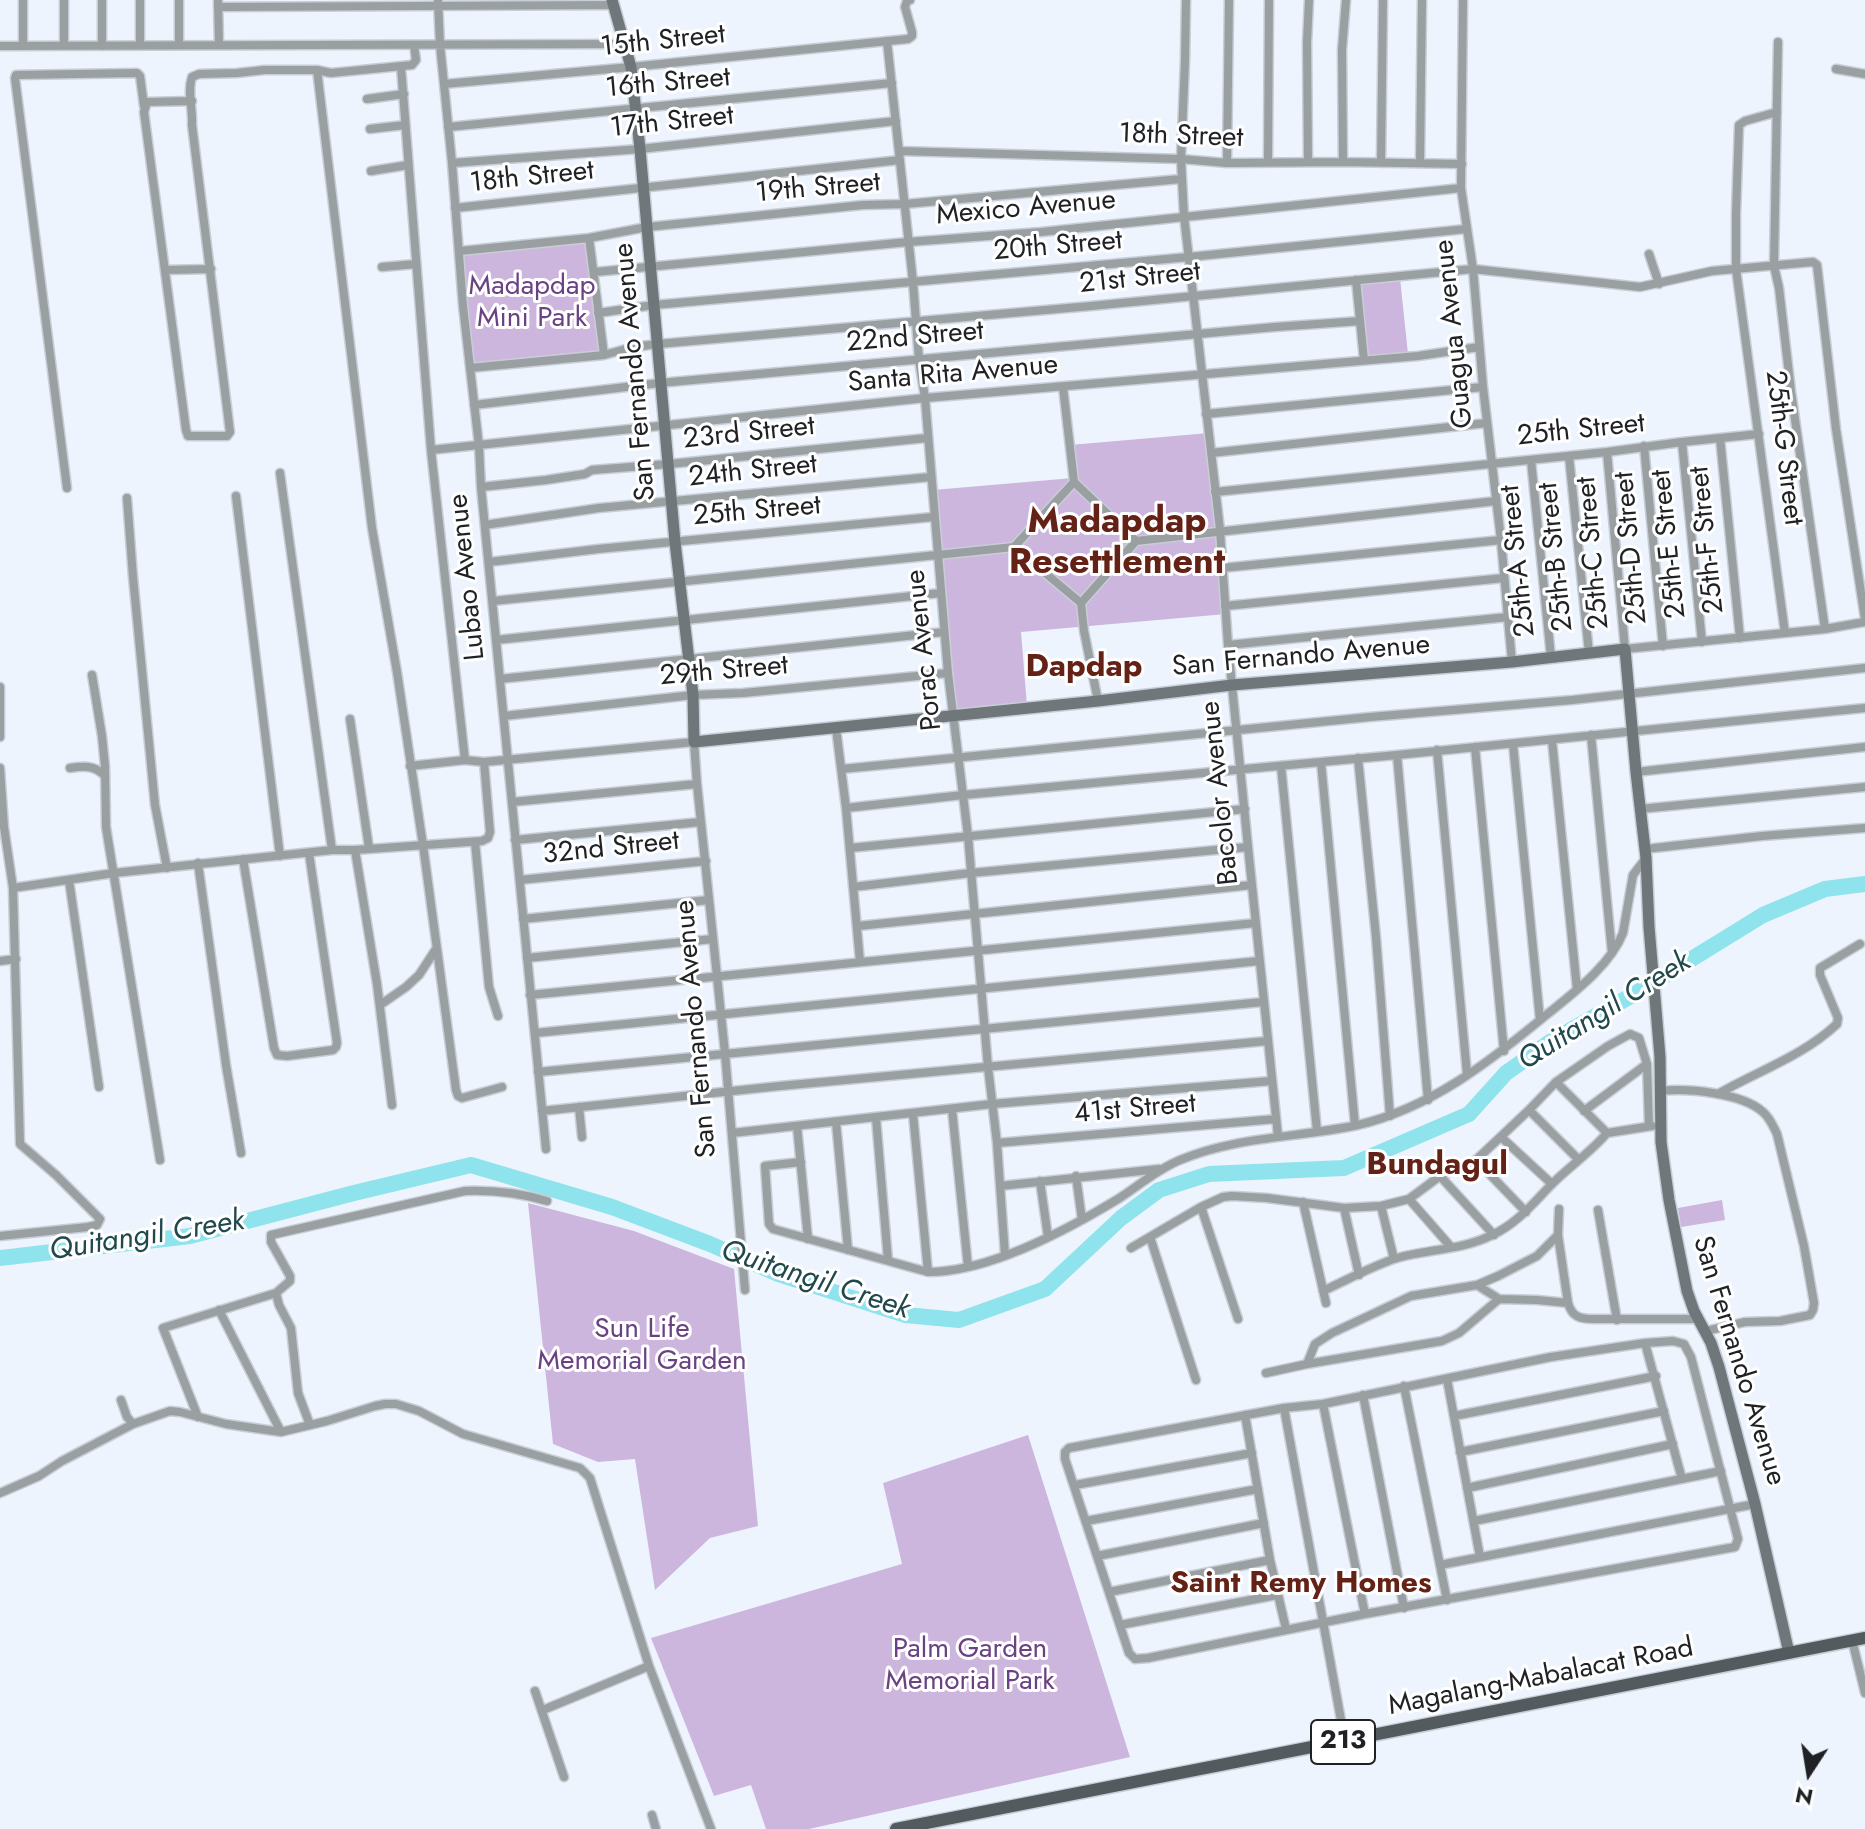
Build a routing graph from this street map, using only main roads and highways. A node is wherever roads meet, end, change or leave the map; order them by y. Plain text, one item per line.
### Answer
1 (613, 2) edge
2 (1859, 1639) edge
3 (1789, 1653) junction
4 (896, 1829) edge

1 - 3 main road, San Fernando Avenue
2 - 3 main road, Magalang-Mabalacat Road / 213
3 - 4 main road, Magalang-Mabalacat Road / 213

